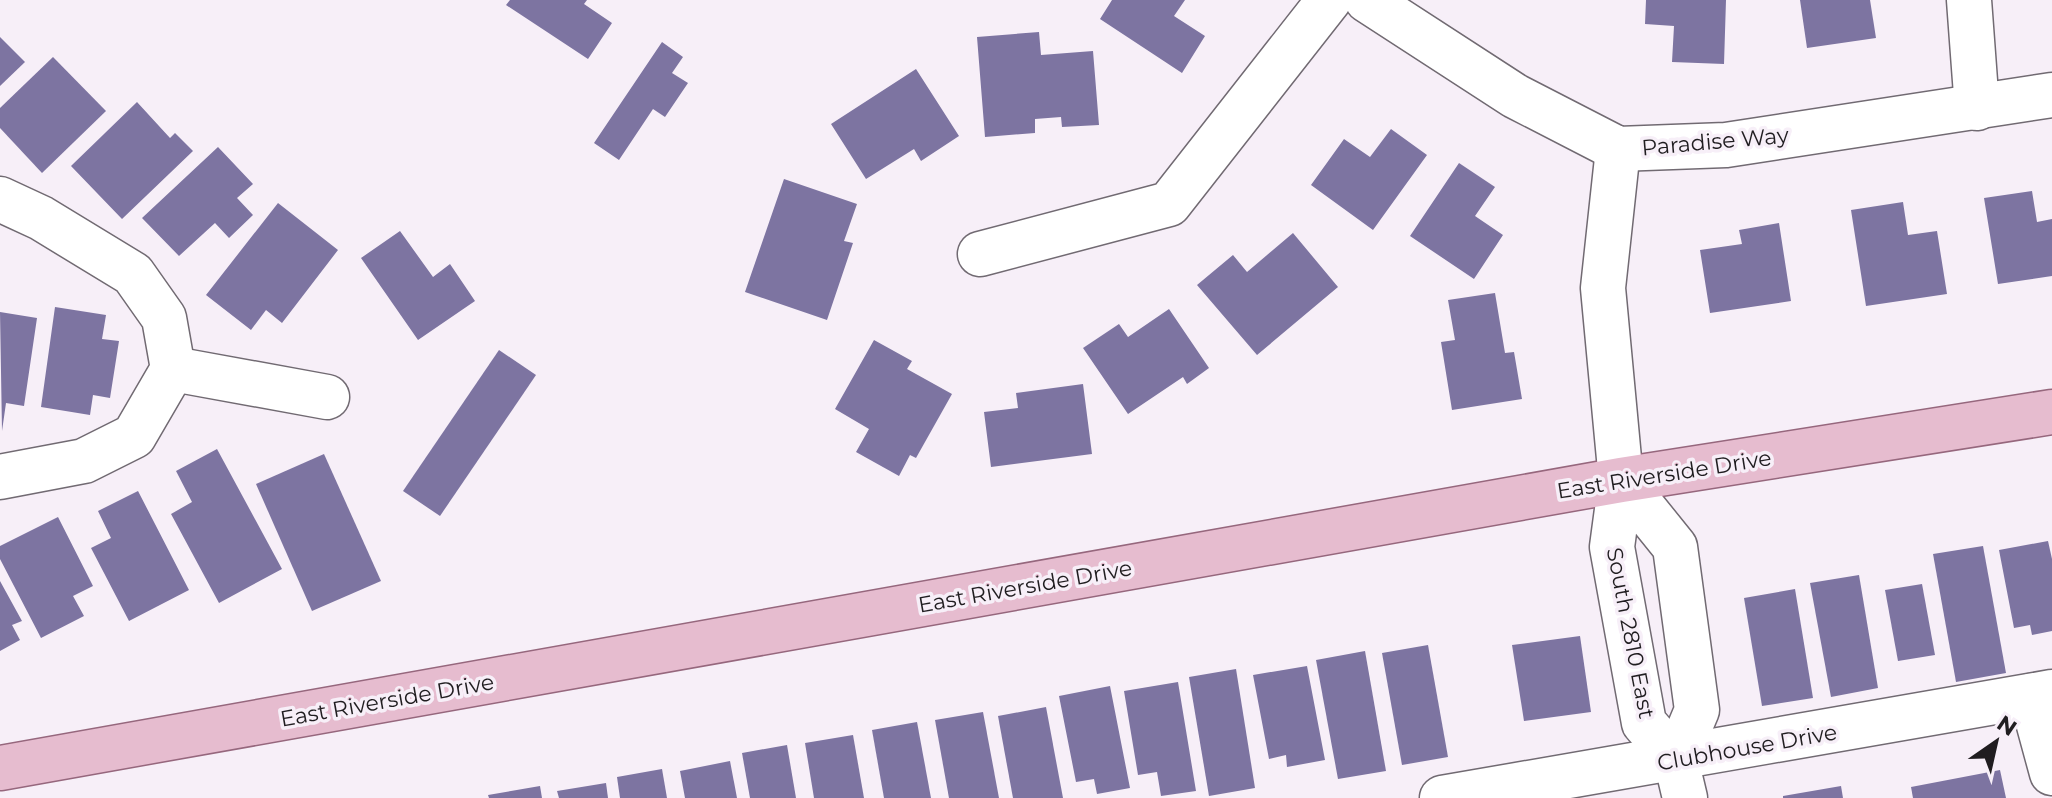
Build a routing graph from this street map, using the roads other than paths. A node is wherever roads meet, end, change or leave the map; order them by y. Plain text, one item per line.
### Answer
1 (1329, 0) edge
2 (1367, 0) edge
3 (1969, 0) edge
4 (2052, 95) edge
5 (1977, 108) junction
6 (1618, 149) junction
7 (0, 199) edge
8 (980, 254) dead end
9 (173, 369) junction
10 (327, 397) dead end
11 (2052, 412) edge
12 (0, 477) edge
13 (1621, 480) junction
14 (2042, 694) edge
15 (0, 768) edge
16 (2052, 773) edge
17 (1680, 779) edge
18 (1442, 798) edge

1 - 8 street
2 - 6 street, Paradise Way
3 - 5 street
4 - 5 street, Paradise Way
5 - 6 street, Paradise Way
6 - 13 street, South 2810 East
7 - 9 street
9 - 10 street
9 - 12 street
11 - 13 main road, East Riverside Drive
13 - 15 main road, East Riverside Drive
13 - 17 street, South 2810 East
13 - 17 street, South 2810 East
14 - 16 street
14 - 17 street, Clubhouse Drive
17 - 18 street, Clubhouse Drive

